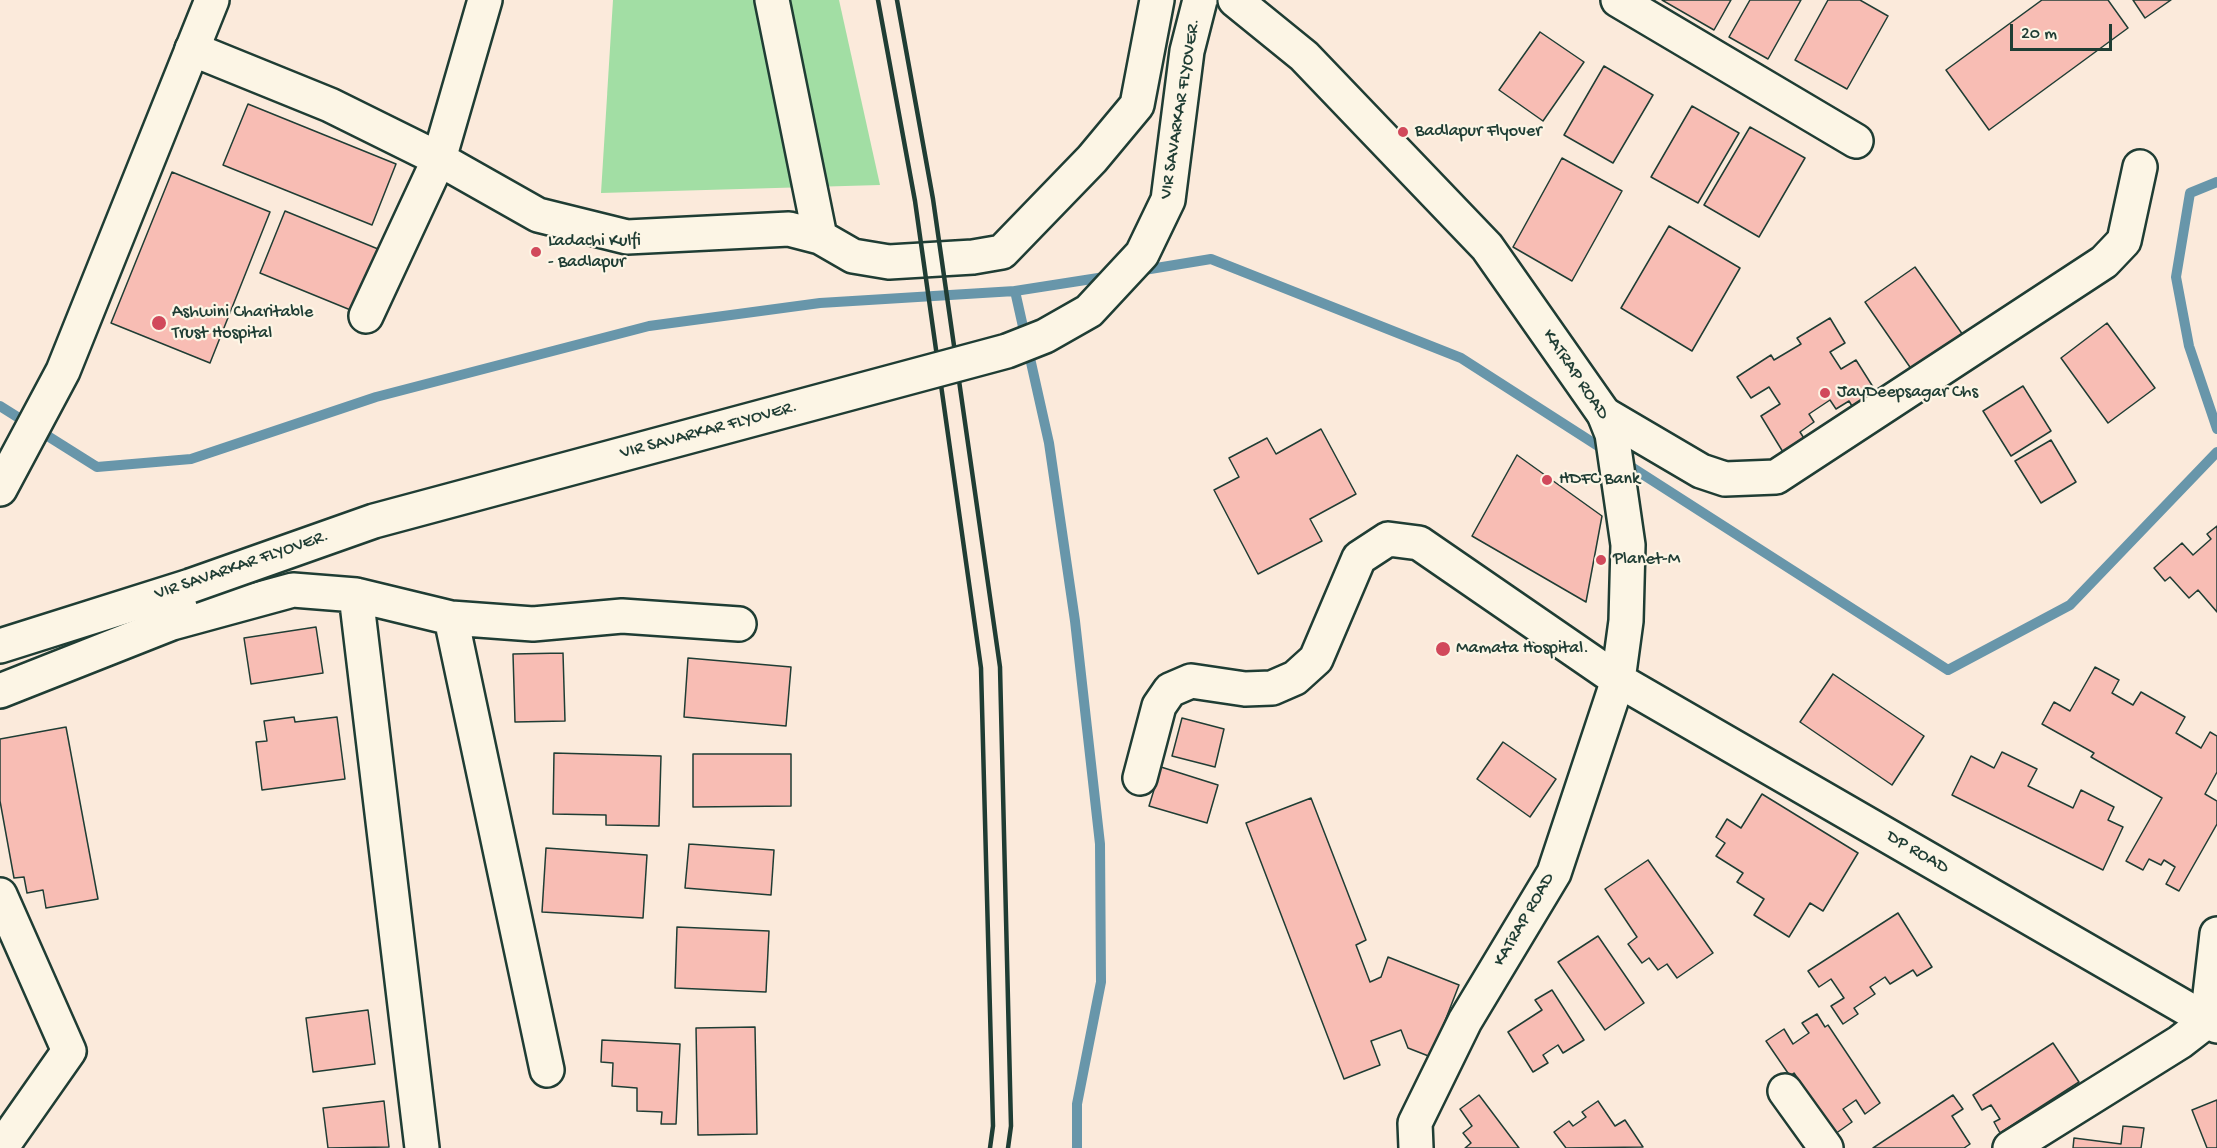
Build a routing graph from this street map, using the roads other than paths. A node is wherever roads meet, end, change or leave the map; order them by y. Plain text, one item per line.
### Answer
1 (212, 0) edge
2 (484, 0) edge
3 (772, 0) edge
4 (1157, 0) edge
5 (1200, 0) edge
6 (1618, 0) edge
7 (1237, 1) edge
8 (192, 49) junction
9 (1856, 141) dead end
10 (439, 159) junction
11 (2140, 167) dead end
12 (820, 237) junction
13 (366, 316) dead end
14 (1608, 424) junction
15 (4, 481) edge
16 (356, 595) junction
17 (451, 618) junction
18 (739, 624) dead end
19 (0, 646) edge
20 (1618, 680) junction
21 (0, 692) edge
22 (1140, 778) dead end
23 (0, 895) edge
24 (2217, 934) edge
25 (2212, 1023) edge
26 (547, 1070) dead end
27 (1785, 1091) dead end
28 (2, 1148) edge
29 (422, 1148) edge
30 (1416, 1148) edge
31 (1826, 1148) edge
32 (2010, 1148) edge

1 - 8 street
2 - 10 street
3 - 12 street
4 - 12 street
5 - 19 street, VIR SAVARKAR FLYOVER., bridge
6 - 9 street
7 - 14 street, KATRAP ROAD
8 - 10 street
8 - 15 street
10 - 12 street
10 - 13 street
11 - 14 street
14 - 20 street, KATRAP ROAD
16 - 17 street
16 - 21 street
16 - 29 street
17 - 18 street
17 - 26 street
20 - 22 street, DP ROAD
20 - 25 street, DP ROAD
20 - 30 street, KATRAP ROAD
23 - 28 street
24 - 25 street
25 - 32 street
27 - 31 street

